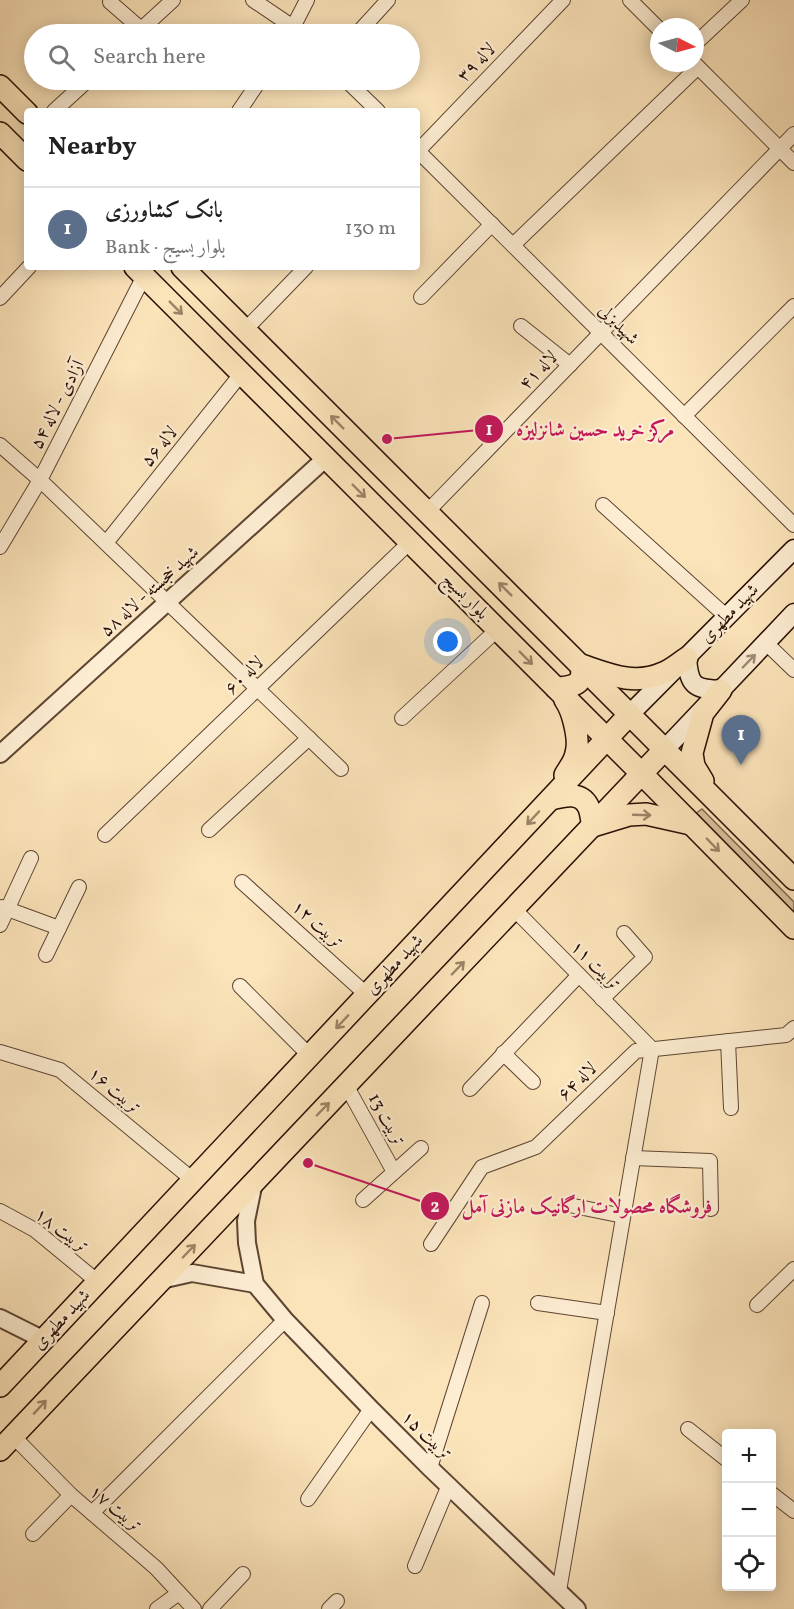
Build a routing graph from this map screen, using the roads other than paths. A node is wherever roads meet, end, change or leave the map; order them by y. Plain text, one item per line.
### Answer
1 (172, 0) edge
2 (253, 0) edge
3 (308, 0) edge
4 (388, 0) edge
5 (563, 0) edge
6 (630, 0) edge
7 (742, 0) edge
8 (110, 2) dead end
9 (650, 19) edge
10 (131, 24) edge
11 (146, 24) edge
12 (284, 24) edge
13 (298, 24) edge
14 (366, 24) edge
15 (704, 36) edge
16 (689, 72) edge
17 (703, 72) edge
18 (0, 86) edge
19 (76, 90) edge
20 (254, 90) edge
21 (356, 90) edge
22 (57, 108) edge
23 (242, 108) edge
24 (375, 108) edge
25 (24, 110) edge
26 (794, 134) edge
27 (3, 141) edge
28 (420, 148) edge
29 (780, 148) junction
30 (420, 154) edge
31 (24, 158) edge
32 (794, 163) edge
33 (492, 224) junction
34 (513, 245) junction
35 (26, 270) edge
36 (185, 270) edge
37 (303, 270) edge
38 (139, 272) edge
39 (422, 297) dead end
40 (0, 298) edge
41 (794, 306) edge
42 (521, 326) dead end
43 (245, 330) junction
44 (601, 333) junction
45 (570, 365) junction
46 (241, 374) junction
47 (684, 416) junction
48 (0, 445) edge
49 (326, 458) junction
50 (40, 480) junction
51 (603, 505) dead end
52 (427, 512) junction
53 (794, 525) edge
54 (410, 542) junction
55 (106, 543) junction
56 (0, 547) edge
57 (794, 549) edge
58 (168, 602) junction
59 (794, 614) edge
60 (728, 617) junction
61 (498, 629) junction
62 (766, 643) junction
63 (687, 658) junction
64 (581, 665) junction
65 (794, 670) edge
66 (556, 688) junction
67 (257, 689) junction
68 (721, 690) junction
69 (630, 714) junction
70 (402, 718) dead end
71 (309, 738) junction
72 (607, 738) junction
73 (665, 749) junction
74 (0, 754) edge
75 (341, 770) dead end
76 (642, 774) junction
77 (712, 797) junction
78 (551, 799) junction
79 (692, 824) junction
80 (593, 826) junction
81 (209, 830) dead end
82 (105, 835) dead end
83 (31, 858) dead end
84 (794, 879) edge
85 (242, 882) dead end
86 (79, 887) dead end
87 (4, 908) edge
88 (514, 909) junction
89 (0, 925) edge
90 (59, 928) junction
91 (794, 928) edge
92 (624, 933) dead end
93 (46, 955) dead end
94 (579, 975) junction
95 (240, 986) dead end
96 (367, 995) junction
97 (602, 999) junction
98 (794, 1028) edge
99 (728, 1041) junction
100 (652, 1049) junction
101 (0, 1052) edge
102 (503, 1053) junction
103 (310, 1056) junction
104 (533, 1082) dead end
105 (346, 1085) junction
106 (470, 1089) dead end
107 (731, 1108) dead end
108 (421, 1148) dead end
109 (633, 1158) junction
110 (394, 1172) junction
111 (193, 1180) junction
112 (254, 1182) junction
113 (363, 1200) dead end
114 (569, 1204) dead end
115 (711, 1209) dead end
116 (0, 1211) edge
117 (623, 1216) junction
118 (431, 1244) dead end
119 (794, 1270) edge
120 (161, 1280) junction
121 (98, 1282) junction
122 (255, 1284) junction
123 (482, 1303) dead end
124 (538, 1303) dead end
125 (757, 1305) dead end
126 (607, 1313) junction
127 (0, 1318) edge
128 (285, 1320) junction
129 (44, 1340) junction
130 (0, 1386) edge
131 (371, 1409) junction
132 (688, 1429) dead end
133 (7, 1443) edge
134 (722, 1456) edge
135 (430, 1468) junction
136 (449, 1485) junction
137 (71, 1495) junction
138 (776, 1498) edge
139 (308, 1499) dead end
140 (794, 1511) edge
141 (92, 1513) junction
142 (33, 1534) dead end
143 (415, 1566) dead end
144 (243, 1574) dead end
145 (559, 1591) junction
146 (179, 1593) junction
147 (157, 1609) edge
148 (194, 1609) edge
149 (210, 1609) edge
150 (577, 1609) edge

1 - 11 street
2 - 12 street
3 - 13 street
4 - 14 street
5 - 28 street, لاله ۳۹
6 - 9 street
7 - 15 street
8 - 10 street
16 - 34 street
17 - 29 street
18 - 25 main road
19 - 22 street
20 - 23 street
21 - 24 street
26 - 29 street, لاله ۴۱
27 - 31 main road
29 - 32 street
29 - 44 street, لاله ۴۱
30 - 33 street, شهیدبزلی
33 - 34 street, شهیدبزلی
33 - 39 street
34 - 44 street, شهیدبزلی
35 - 40 street
36 - 43 main road, بلوار بسیج
37 - 43 street
38 -> 46 main road, بلوار بسیج
38 - 50 street, آزادی - لاله ۵۴
41 - 47 street
42 - 45 street
52 -> 43 main road, بلوار بسیج
44 - 45 street, لاله ۴۱
44 - 47 street, شهیدبزلی
45 - 52 street, لاله ۴۱
46 - 49 main road, بلوار بسیج
46 - 55 street, لاله ۵۶
47 - 53 street, شهیدبزلی
48 - 50 street
49 -> 54 main road, بلوار بسیج
49 - 58 street, شهید خجسته - لاله ۵۸
50 - 55 street
50 - 56 street, آزادی - لاله ۵۴
51 - 60 street
64 -> 52 main road, بلوار بسیج
54 - 61 main road, بلوار بسیج
54 - 67 street, لاله ۶۰
55 - 58 street
57 - 60 main road, شهید مطهری
58 - 67 street
58 - 74 street, شهید خجسته - لاله ۵۸
59 - 62 main road
60 - 63 main road, شهید مطهری
61 -> 66 main road, بلوار بسیج
61 - 70 street
62 - 65 street
68 -> 62 main road
63 - 64 main road
63 - 68 main road
63 - 69 main road, شهید مطهری
64 - 66 main road
64 - 69 main road, بلوار بسیج
66 - 72 main road, بلوار بسیج
66 - 78 main road
67 - 71 street
67 - 82 street, لاله ۶۰
68 - 73 main road
68 - 77 main road
69 - 72 main road, شهید مطهری
69 - 73 main road, بلوار بسیج
71 - 75 street
71 - 81 street
72 - 76 main road, بلوار بسیج
72 - 78 main road, شهید مطهری
73 - 76 main road
73 - 77 main road, بلوار بسیج
76 - 79 main road, بلوار بسیج
76 - 80 main road
77 - 79 main road
77 - 84 main road, بلوار بسیج
78 - 80 main road
78 -> 96 main road, شهید مطهری
80 -> 79 main road
79 -> 91 main road, بلوار بسیج
80 - 88 main road
83 - 87 street
85 - 96 street, تربیت ۱۲
86 - 90 street
87 - 89 street
87 - 90 street
88 - 94 street, تربیت ۱۱
105 -> 88 main road
90 - 93 street
92 - 97 street
94 - 97 street, تربیت ۱۱
94 - 102 street
95 - 103 street
96 -> 103 main road, شهید مطهری
97 - 100 street, تربیت ۱۱
98 - 99 street, لاله ۶۴
99 - 100 street, لاله ۶۴
99 - 107 street
100 - 109 street
100 - 118 street, لاله ۶۴
101 - 111 street, تربیت ۱۶
102 - 104 street
102 - 106 street
103 - 111 main road, شهید مطهری
105 - 110 street, تربیت 13
112 -> 105 main road
108 - 110 street
109 - 115 street
109 - 117 street
110 - 113 street
111 - 121 main road, شهید مطهری
120 -> 112 main road
112 - 122 street, تربیت ۱۵
114 - 117 street
116 - 121 street, تربیت ۱۸
117 - 126 street
119 - 125 street
120 - 122 street
133 -> 120 main road
121 - 129 main road, شهید مطهری
122 - 128 street, تربیت ۱۵
123 - 135 street
124 - 126 street
126 - 145 street
127 - 129 street
128 - 131 street, تربیت ۱۵
128 - 141 street
129 - 130 main road, شهید مطهری
131 - 135 street, تربیت ۱۵
131 - 139 street
132 - 134 street
133 - 137 street, تربیت ۱۷
135 - 136 street, تربیت ۱۵
136 - 143 street
136 - 145 street, تربیت ۱۵
137 - 141 street, تربیت ۱۷
137 - 142 street
138 - 140 street
141 - 146 street, تربیت ۱۷
144 - 149 street
145 - 150 street, تربیت ۱۵
146 - 147 street
146 - 148 street, تربیت ۱۷

